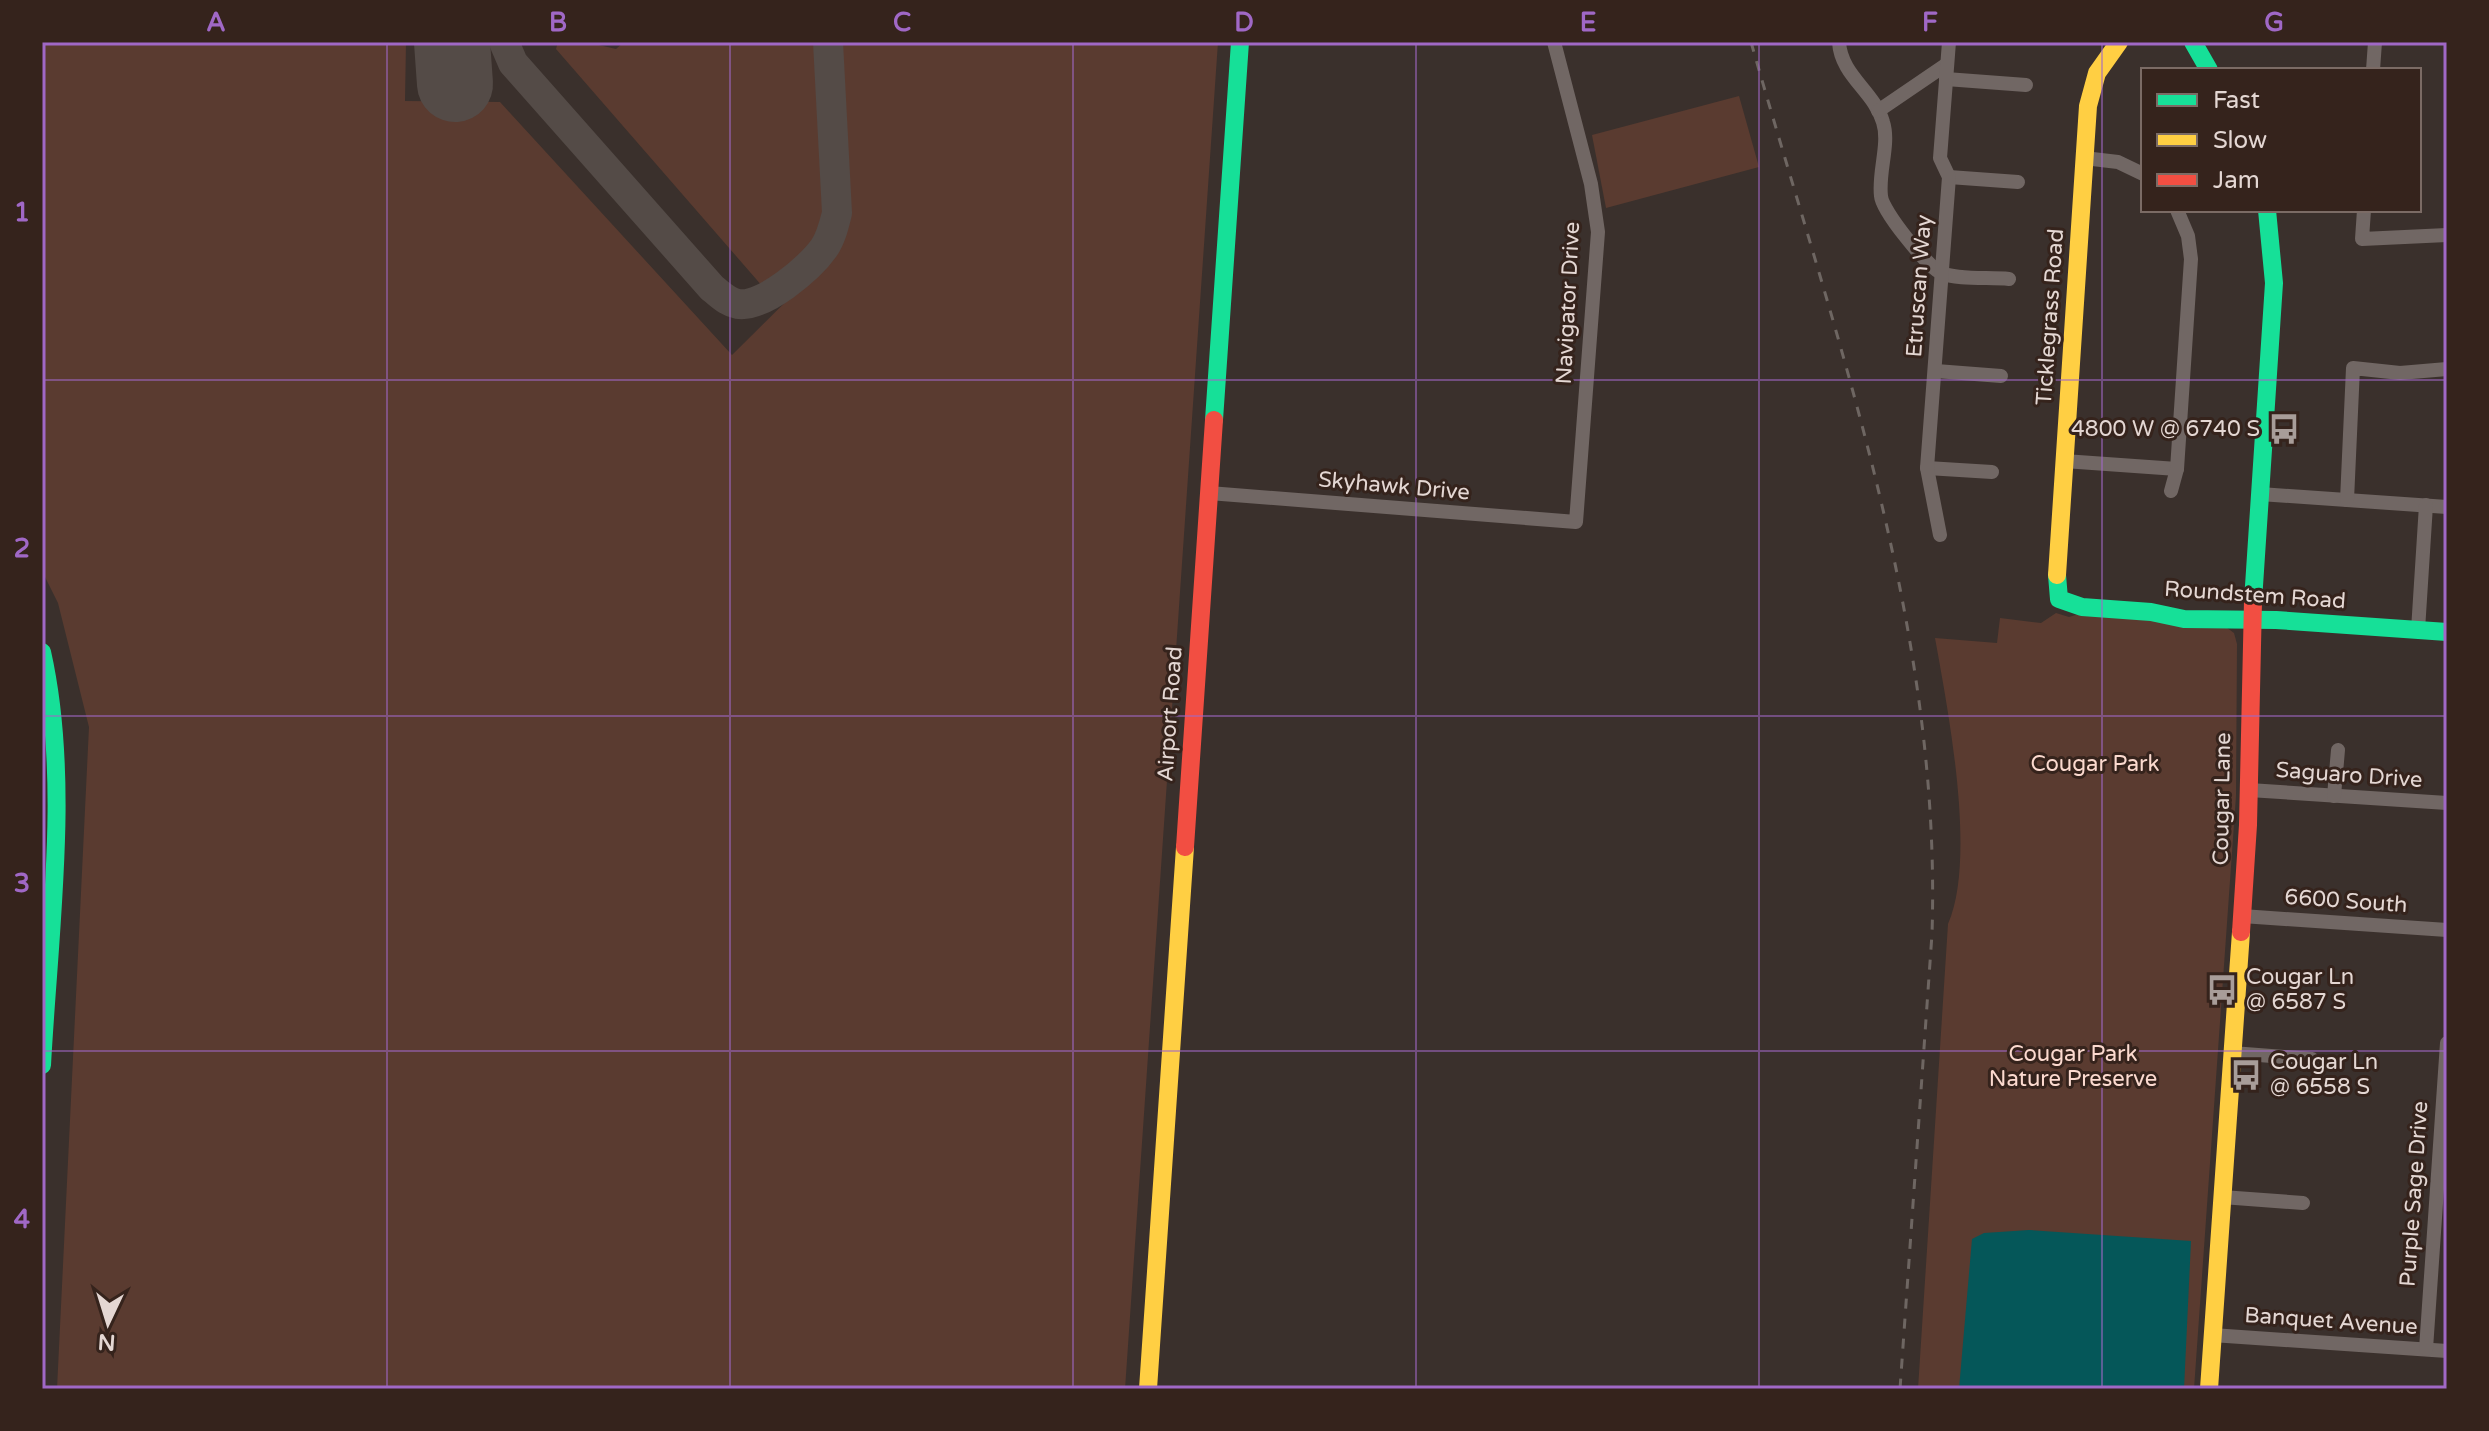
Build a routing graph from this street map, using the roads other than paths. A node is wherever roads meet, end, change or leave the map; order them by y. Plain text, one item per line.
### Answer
1 (1240, 42) edge
2 (1554, 42) edge
3 (1839, 42) edge
4 (1949, 42) edge
5 (2119, 42) edge
6 (2193, 42) edge
7 (2375, 42) edge
8 (2208, 68) edge
9 (2373, 68) edge
10 (1947, 72) junction
11 (2026, 85) dead end
12 (1878, 111) junction
13 (2084, 158) junction
14 (2141, 173) edge
15 (1949, 177) junction
16 (2018, 182) dead end
17 (2178, 212) edge
18 (2267, 212) edge
19 (2364, 212) edge
20 (2447, 235) edge
21 (1942, 274) junction
22 (2009, 279) dead end
23 (2447, 369) edge
24 (1936, 371) junction
25 (2001, 376) dead end
26 (2064, 461) junction
27 (1927, 468) junction
28 (2177, 469) junction
29 (1992, 472) dead end
30 (2171, 491) dead end
31 (1209, 493) junction
32 (2260, 494) junction
33 (2347, 500) junction
34 (2426, 505) junction
35 (2447, 507) edge
36 (1576, 522) joint
37 (1940, 535) dead end
38 (2061, 602) joint
39 (2252, 621) junction
40 (2418, 630) junction
41 (2447, 632) edge
42 (42, 652) edge
43 (46, 685) edge
44 (2338, 750) dead end
45 (2249, 790) junction
46 (2334, 796) junction
47 (2447, 803) edge
48 (2242, 916) junction
49 (2447, 930) edge
50 (2447, 1043) edge
51 (2232, 1053) junction
52 (2312, 1059) dead end
53 (42, 1065) edge
54 (2222, 1197) junction
55 (2303, 1203) dead end
56 (2212, 1335) junction
57 (2426, 1349) junction
58 (2447, 1351) edge
59 (1148, 1389) edge
60 (2209, 1389) edge

1 - 31 street, Airport Road
2 - 36 street, Navigator Drive
3 - 12 street
4 - 10 street, Etruscan Way
5 - 13 street, Ticklegrass Road
6 - 8 street
7 - 9 street
10 - 11 street
10 - 12 street
10 - 15 street, Etruscan Way
12 - 21 street
13 - 14 street
13 - 26 street, Ticklegrass Road
15 - 16 street
15 - 21 street, Etruscan Way
17 - 28 street
18 - 32 street, Cougar Lane
19 - 20 street
21 - 22 street
21 - 24 street, Etruscan Way
23 - 33 street
24 - 25 street
24 - 27 street, Etruscan Way
26 - 28 street
26 - 38 street, Ticklegrass Road
27 - 29 street
27 - 37 street, Etruscan Way
28 - 30 street
31 - 36 street, Skyhawk Drive
31 - 59 street, Airport Road
32 - 33 street
32 - 39 street, Cougar Lane
33 - 34 street
34 - 35 street
34 - 40 street
38 - 39 street, Roundstem Road
39 - 40 street, Roundstem Road
39 - 45 street, Cougar Lane
40 - 41 street, Roundstem Road
42 - 43 street
43 - 53 street
44 - 46 street
45 - 46 street, Saguaro Drive
45 - 48 street, Cougar Lane
46 - 47 street, Saguaro Drive
48 - 49 street, 6600 South
48 - 51 street, Cougar Lane
50 - 57 street, Purple Sage Drive
51 - 52 street
51 - 54 street, Cougar Lane
54 - 55 street
54 - 56 street, Cougar Lane
56 - 57 street, Banquet Avenue
56 - 60 street, Cougar Lane
57 - 58 street, Banquet Avenue

